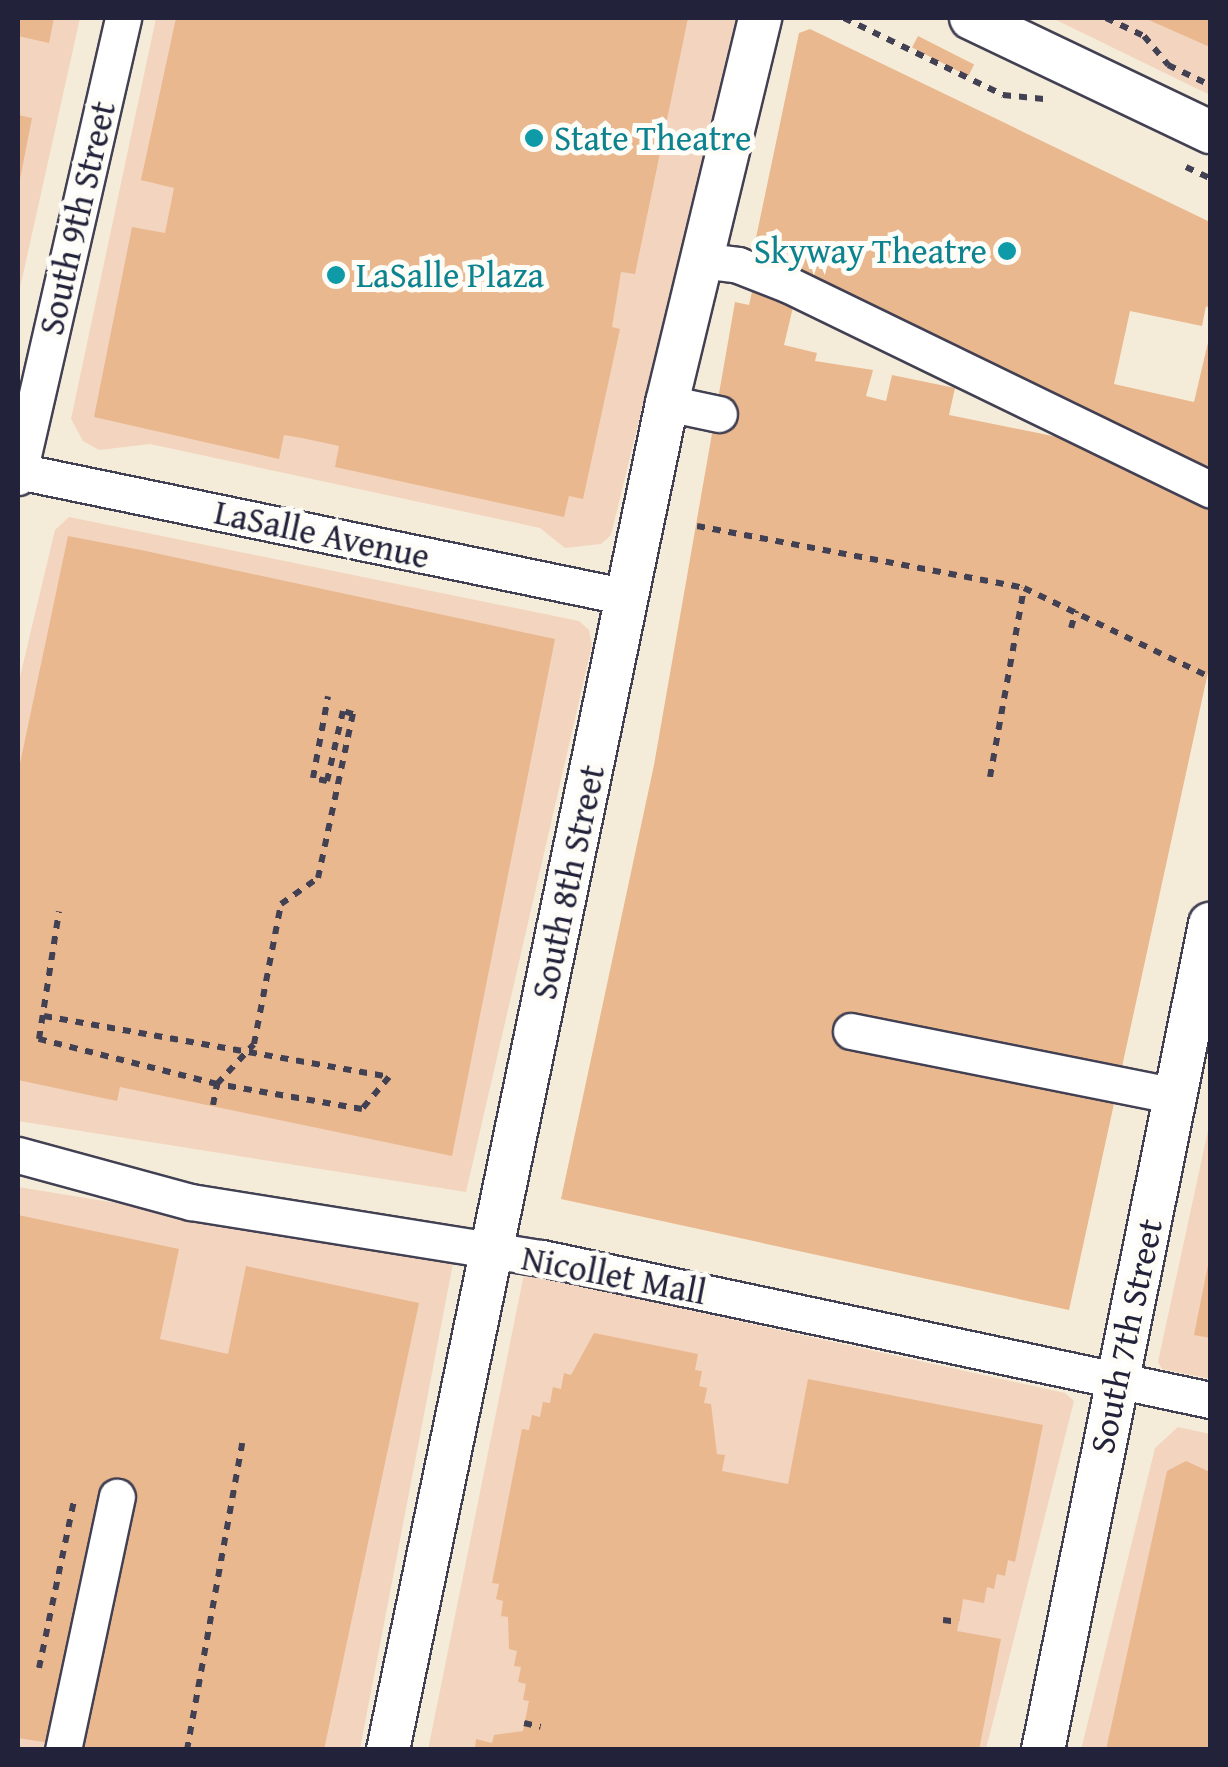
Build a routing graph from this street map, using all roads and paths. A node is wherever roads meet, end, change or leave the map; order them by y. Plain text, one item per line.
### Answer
1 (123, 18) edge
2 (760, 18) edge
3 (844, 18) edge
4 (971, 18) edge
5 (1106, 18) edge
6 (1210, 85) edge
7 (1057, 105) dead end
8 (1210, 132) edge
9 (1176, 162) dead end
10 (1210, 178) edge
11 (699, 260) junction
12 (667, 403) junction
13 (719, 414) dead end
14 (18, 473) edge
15 (1210, 489) edge
16 (697, 526) dead end
17 (1024, 588) junction
18 (627, 597) junction
19 (1076, 611) junction
20 (1071, 628) dead end
21 (1208, 676) dead end
22 (328, 696) dead end
23 (990, 777) dead end
24 (59, 912) dead end
25 (1210, 924) edge
26 (44, 1016) junction
27 (851, 1031) dead end
28 (217, 1084) junction
29 (1175, 1096) junction
30 (213, 1105) dead end
31 (18, 1155) edge
32 (493, 1251) junction
33 (1116, 1379) junction
34 (1210, 1400) edge
35 (242, 1443) dead end
36 (117, 1496) dead end
37 (74, 1502) dead end
38 (943, 1620) dead end
39 (959, 1622) dead end
40 (39, 1668) dead end
41 (524, 1724) dead end
42 (540, 1727) dead end
43 (62, 1750) edge
44 (187, 1750) edge
45 (388, 1750) edge
46 (1043, 1750) edge

1 - 14 street, South 9th Street
2 - 11 main road, South 8th Street
3 - 7 path
4 - 8 main road
5 - 6 path
9 - 10 path
11 - 12 main road, South 8th Street
11 - 15 street
12 - 13 street
12 - 18 main road, South 8th Street
14 - 18 street, LaSalle Avenue
16 - 17 path
17 - 19 path
17 - 23 path
18 - 32 main road, South 8th Street
19 - 20 path
19 - 21 path
22 - 28 path
24 - 26 path
25 - 29 main road, South 7th Street
26 - 28 path
26 - 28 path
27 - 29 street
28 - 30 path
29 - 33 main road, South 7th Street
31 - 32 street, Nicollet Mall
32 - 33 street, Nicollet Mall
32 - 45 main road, South 8th Street
33 - 34 street, Nicollet Mall
33 - 46 main road, South 7th Street
35 - 44 path
36 - 43 street
37 - 40 path
38 - 39 path
41 - 42 path

